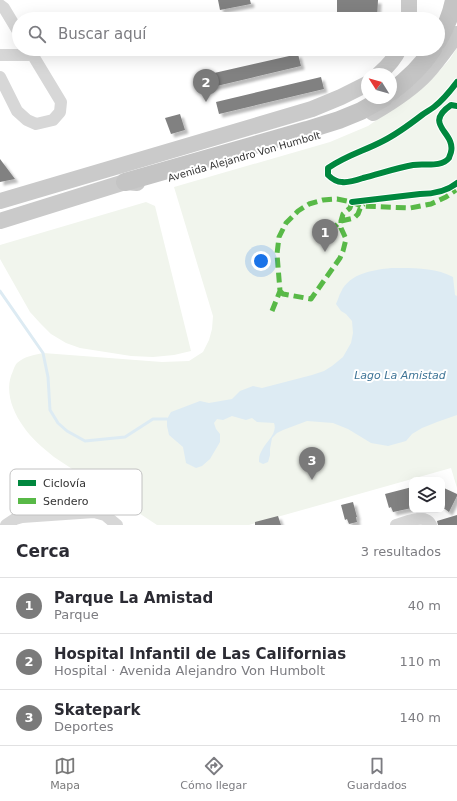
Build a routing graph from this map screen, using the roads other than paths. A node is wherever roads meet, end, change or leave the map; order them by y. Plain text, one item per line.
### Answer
1 (409, 0) edge
2 (454, 0) edge
3 (0, 5) edge
4 (409, 12) edge
5 (12, 21) edge
6 (445, 29) edge
7 (457, 34) edge
8 (445, 49) edge
9 (12, 54) edge
10 (0, 55) edge
11 (32, 56) edge
12 (395, 56) edge
13 (428, 56) edge
14 (440, 56) edge
15 (385, 68) edge
16 (0, 77) edge
17 (361, 87) edge
18 (397, 88) edge
19 (373, 104) edge
20 (208, 139) junction
21 (125, 182) junction
22 (0, 200) edge
23 (0, 221) edge
24 (71, 515) edge
25 (105, 515) edge
26 (24, 521) edge
27 (6, 525) edge
28 (118, 525) edge
29 (396, 525) edge
30 (431, 525) edge

1 - 4 main road
2 - 6 highway
3 - 5 street
7 - 8 main road, Avenida Alejandro Von Humbolt
9 - 10 street
11 - 16 street
12 - 15 main road
13 - 18 highway
14 - 21 main road, Avenida Alejandro Von Humbolt
17 - 20 main road
19 - 21 highway
20 - 21 main road
20 - 22 main road
21 - 23 main road, Avenida Alejandro Von Humbolt
24 - 26 street
25 - 28 street
26 - 27 street
29 - 30 street

